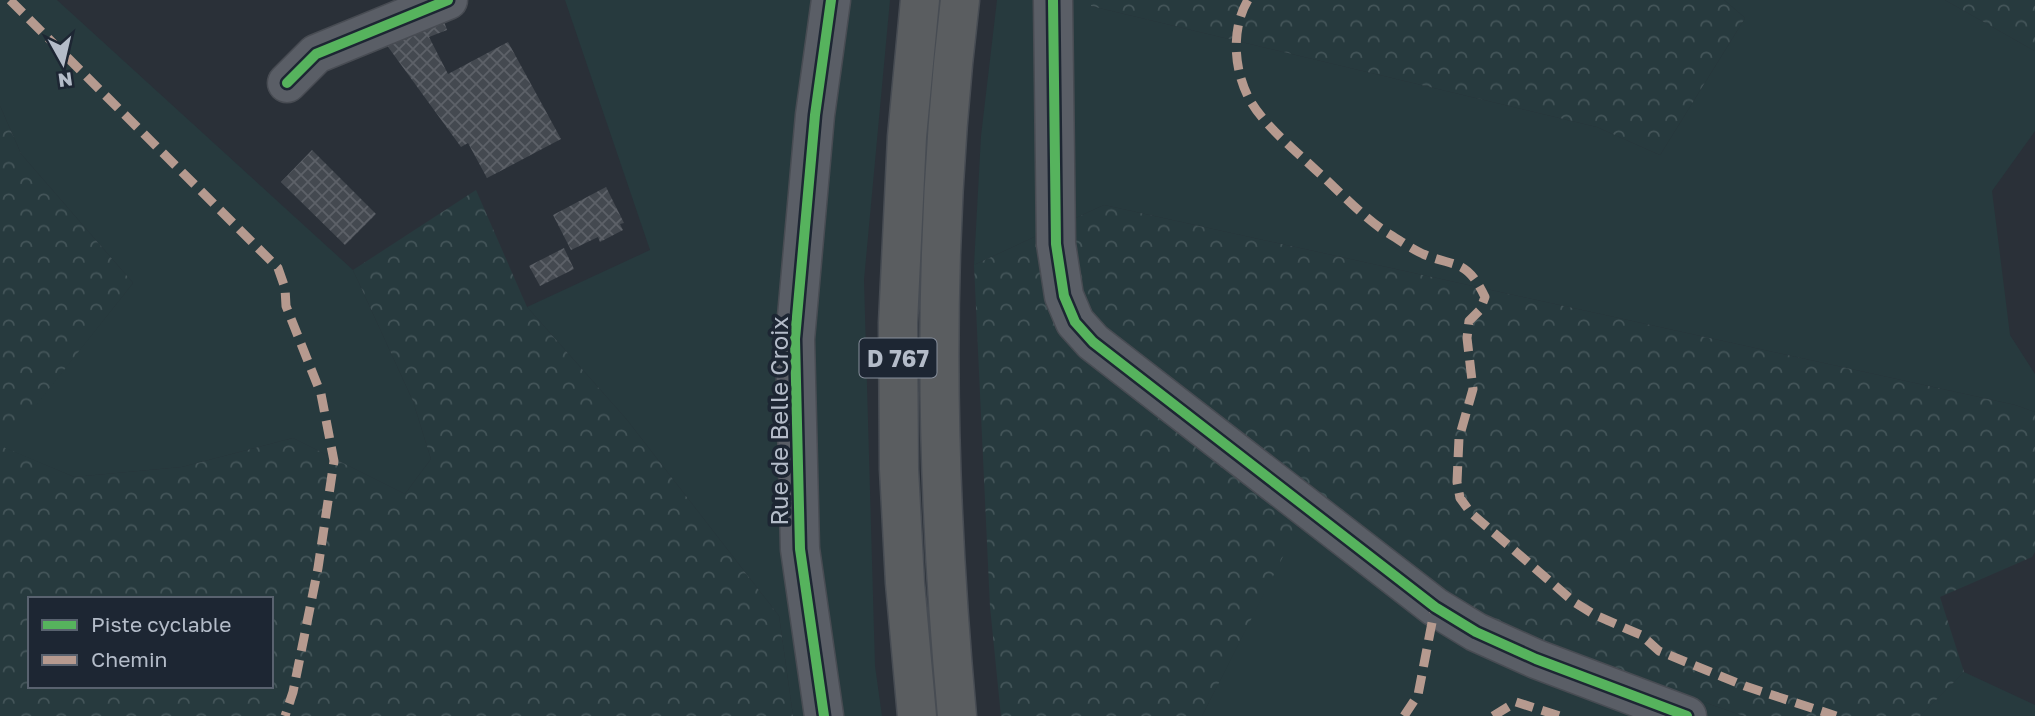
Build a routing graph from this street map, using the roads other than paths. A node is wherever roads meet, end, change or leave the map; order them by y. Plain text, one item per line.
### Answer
1 (448, 0) edge
2 (831, 0) edge
3 (920, 0) edge
4 (960, 0) edge
5 (1053, 0) edge
6 (287, 83) dead end
7 (824, 716) edge
8 (917, 716) edge
9 (957, 716) edge
10 (1688, 716) edge

1 - 6 street
2 - 7 street, Rue de Belle Croix
3 - 8 highway, D 767
4 - 9 highway, D 767
5 - 10 street

